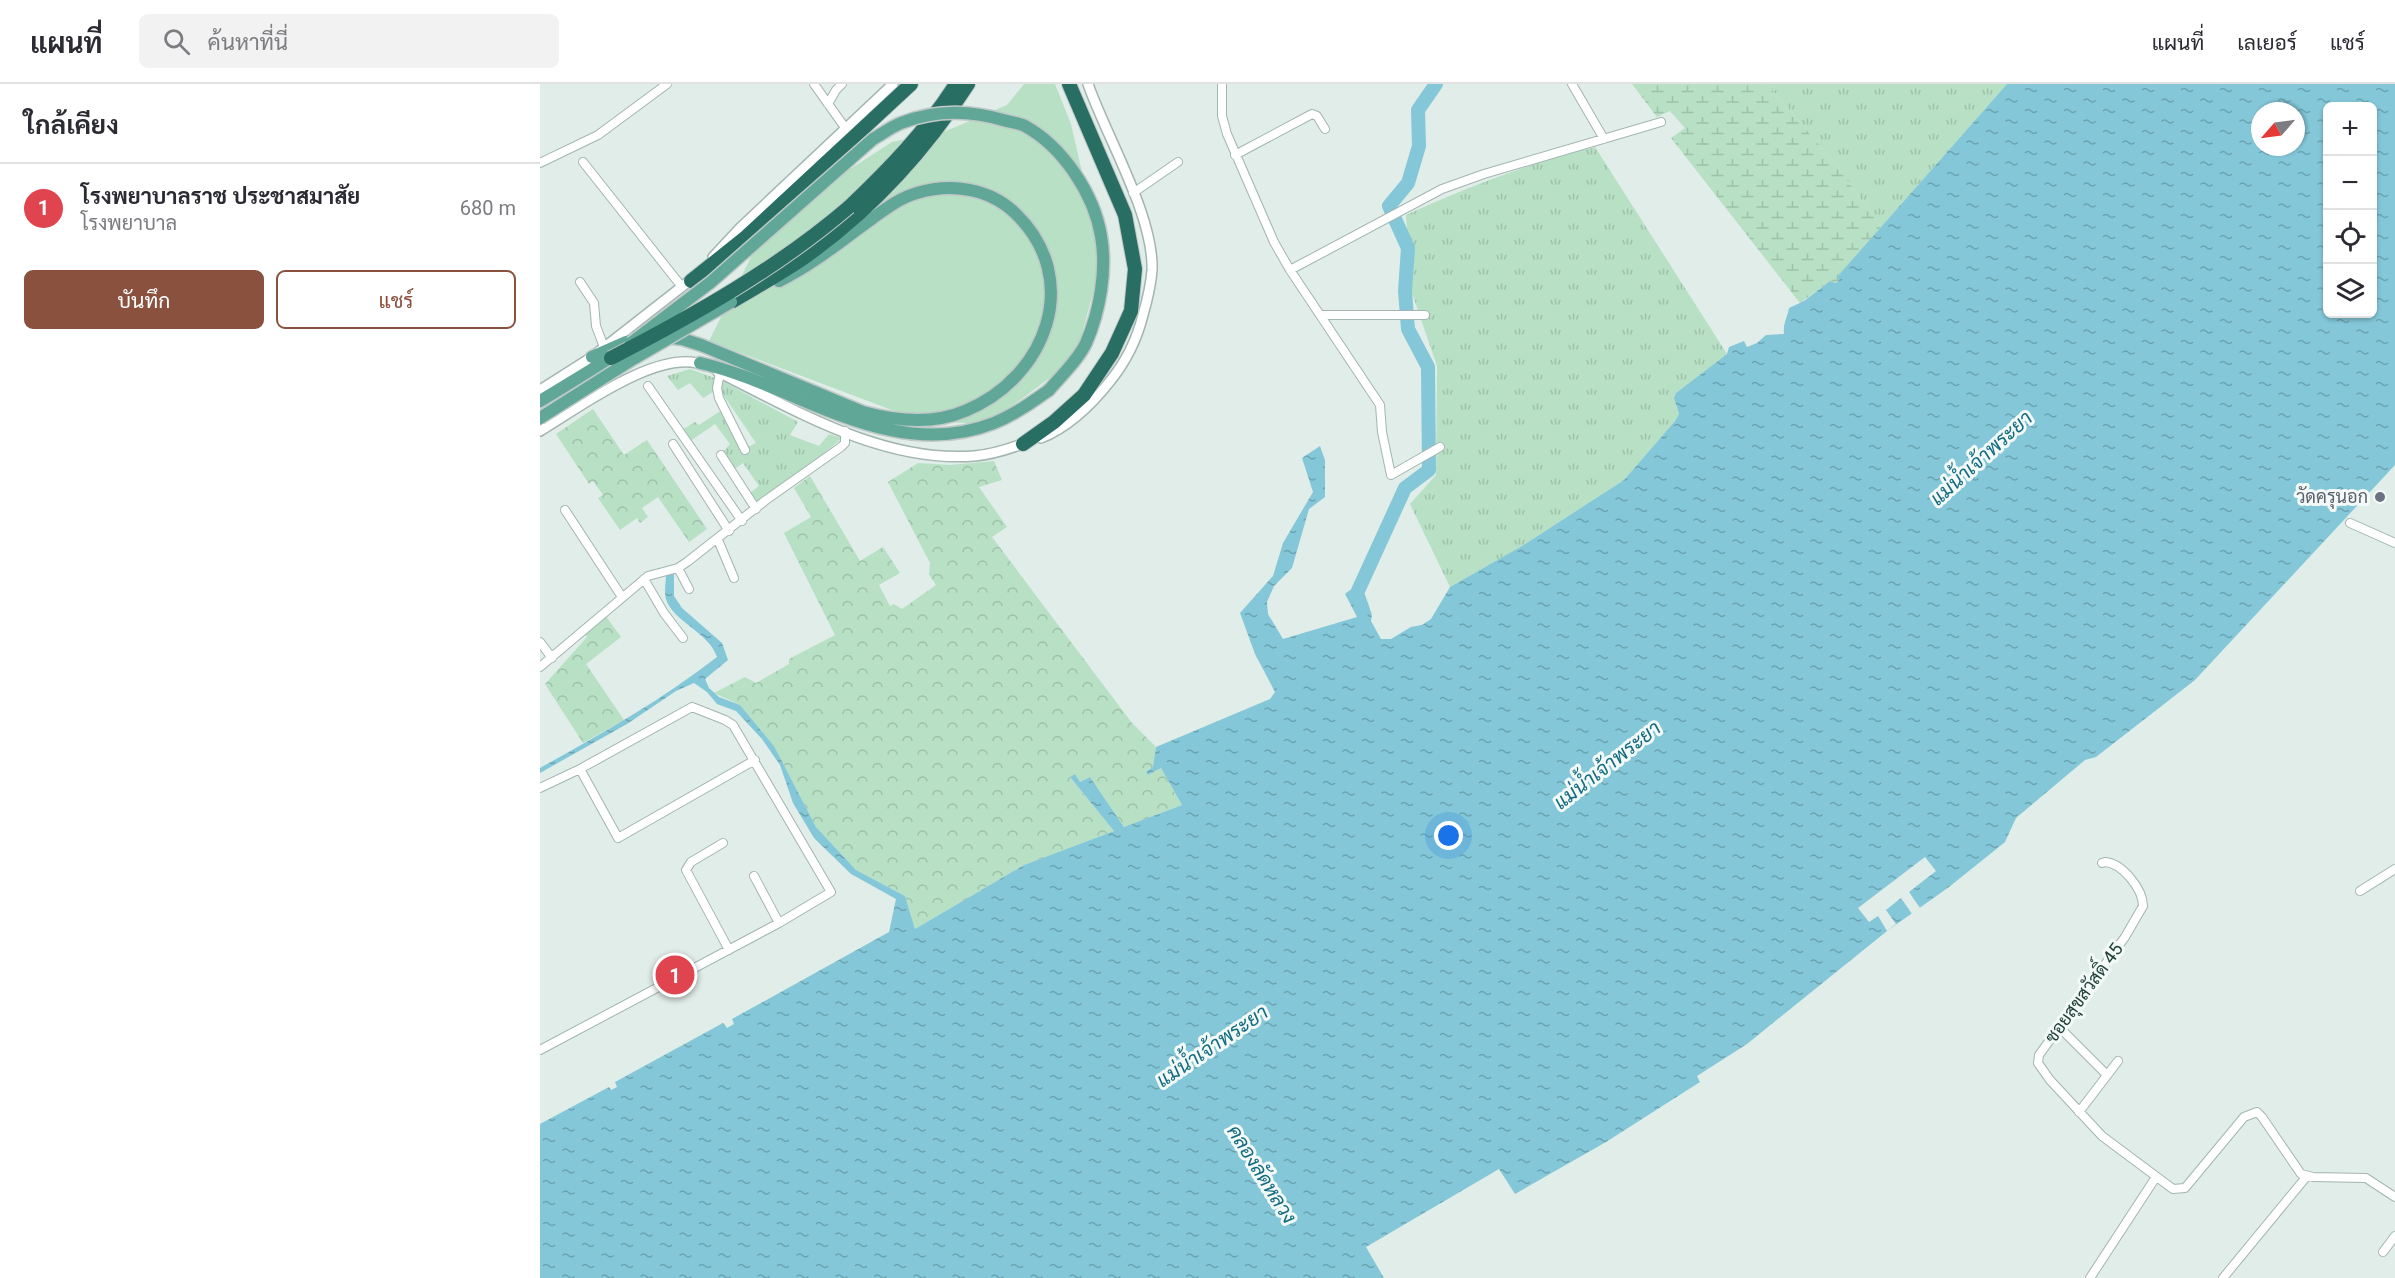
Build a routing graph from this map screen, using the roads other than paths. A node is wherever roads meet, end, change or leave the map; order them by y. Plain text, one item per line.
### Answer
1 (667, 84) edge
2 (814, 84) edge
3 (842, 84) edge
4 (893, 84) edge
5 (911, 84) edge
6 (956, 84) edge
7 (968, 84) edge
8 (1069, 84) edge
9 (1088, 84) edge
10 (1222, 84) edge
11 (1572, 84) edge
12 (828, 104) junction
13 (1661, 122) dead end
14 (846, 129) junction
15 (1325, 129) dead end
16 (1604, 140) junction
17 (1235, 155) junction
18 (583, 162) dead end
19 (1178, 162) dead end
20 (540, 163) edge
21 (1133, 193) junction
22 (1290, 270) junction
23 (580, 282) dead end
24 (686, 284) junction
25 (731, 302) junction
26 (1321, 315) junction
27 (1422, 315) dead end
28 (608, 352) junction
29 (592, 357) junction
30 (700, 363) junction
31 (720, 373) junction
32 (648, 386) dead end
33 (540, 390) edge
34 (540, 401) edge
35 (540, 418) edge
36 (540, 431) edge
37 (845, 431) junction
38 (673, 444) dead end
39 (1023, 444) junction
40 (1440, 447) dead end
41 (745, 450) dead end
42 (721, 455) dead end
43 (756, 509) junction
44 (565, 510) dead end
45 (742, 521) junction
46 (2350, 523) dead end
47 (729, 531) junction
48 (718, 540) junction
49 (2395, 543) edge
50 (678, 568) junction
51 (734, 578) dead end
52 (644, 579) junction
53 (689, 589) dead end
54 (622, 597) junction
55 (683, 638) dead end
56 (540, 642) edge
57 (552, 658) junction
58 (540, 667) edge
59 (755, 760) junction
60 (580, 769) junction
61 (540, 788) edge
62 (723, 843) dead end
63 (2102, 863) dead end
64 (2395, 869) edge
65 (754, 876) dead end
66 (2360, 891) dead end
67 (779, 923) junction
68 (729, 950) junction
69 (2059, 1027) junction
70 (540, 1050) edge
71 (2118, 1061) dead end
72 (2108, 1075) junction
73 (2079, 1112) junction
74 (2307, 1176) junction
75 (2156, 1177) junction
76 (2395, 1197) edge
77 (2395, 1236) edge
78 (2383, 1252) dead end
79 (2090, 1278) edge
80 (2223, 1278) edge

1 - 20 street
2 - 12 street
3 - 12 street
4 - 14 street
5 - 24 highway
6 - 28 highway, bridge
7 - 25 highway, bridge
8 - 39 highway
9 - 21 street
10 - 17 street
11 - 16 street
12 - 14 street
13 - 16 street
14 - 24 street
15 - 17 street
16 - 22 street
17 - 22 street
18 - 24 street
19 - 21 street
21 - 39 street
22 - 26 street
23 - 28 street
24 - 28 street
25 - 29 main road
25 - 35 main road, bridge
26 - 27 street
26 - 40 street
28 - 29 street
28 - 30 main road, bridge
28 - 34 main road
29 - 33 street
30 - 31 street
30 - 36 street
31 - 37 street
31 - 41 street
32 - 45 street
37 - 39 street
37 - 43 street
38 - 47 street
42 - 43 street
43 - 45 street
44 - 54 street
45 - 47 street
46 - 49 street
47 - 48 street
48 - 50 street
48 - 51 street
50 - 52 street
50 - 53 street
52 - 54 street
52 - 55 street
54 - 57 street
56 - 57 street
57 - 58 street
59 - 60 street
59 - 60 street
59 - 67 street
60 - 61 street
62 - 68 street
63 - 69 street, ซอยสุขสวัสดิ์ 45
64 - 66 street
65 - 67 street
67 - 68 street
68 - 70 street
69 - 72 street
69 - 73 street, ซอยสุขสวัสดิ์ 45
71 - 72 street
72 - 73 street
73 - 75 street, ซอยสุขสวัสดิ์ 45
74 - 75 street, ซอยสุขสวัสดิ์ 45
74 - 76 street
74 - 80 street
75 - 79 street
77 - 78 street

